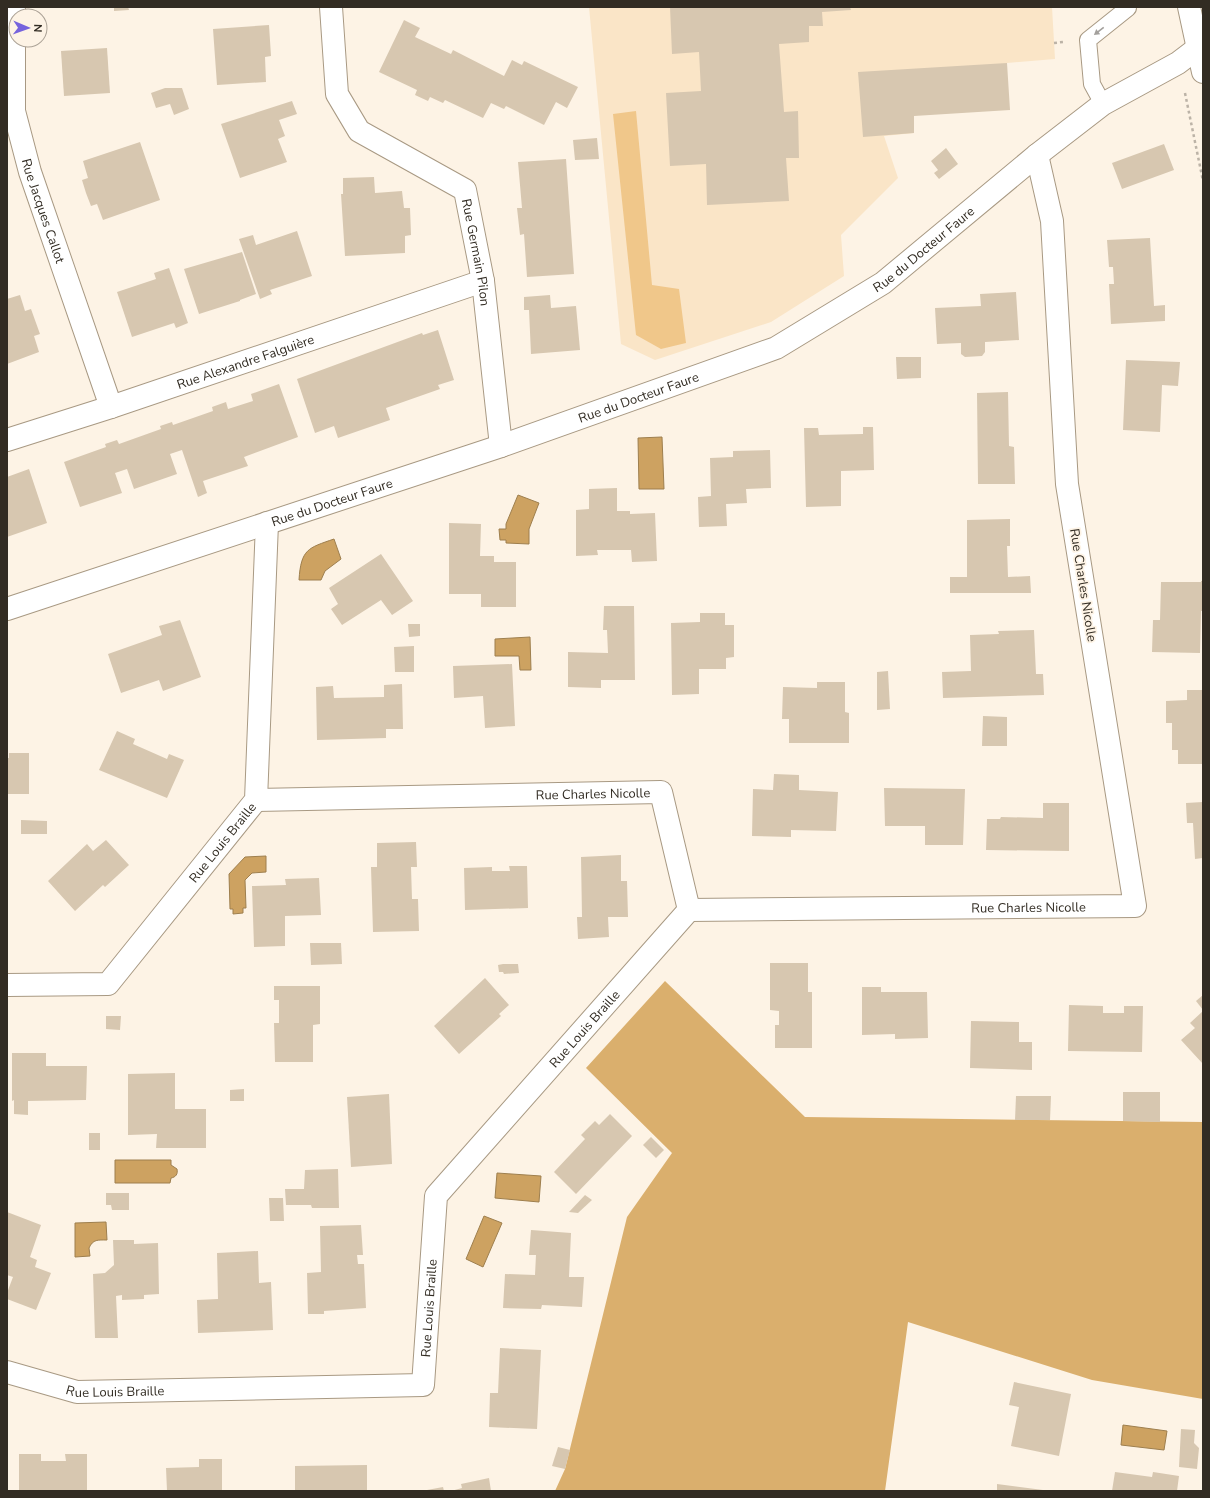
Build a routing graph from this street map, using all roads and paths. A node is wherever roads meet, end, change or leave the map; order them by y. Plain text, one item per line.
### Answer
1 (14, 7) edge
2 (331, 7) edge
3 (1128, 7) edge
4 (1189, 7) edge
5 (1201, 46) edge
6 (1203, 72) edge
7 (1103, 104) junction
8 (1037, 155) junction
9 (483, 280) junction
10 (111, 407) junction
11 (7, 440) edge
12 (501, 446) junction
13 (267, 523) junction
14 (7, 609) edge
15 (256, 800) junction
16 (689, 910) junction
17 (7, 985) edge
18 (7, 1372) edge

1 - 10 street, Rue Jacques Callot
2 - 9 street, Rue Germain Pilon
3 -> 7 lane
4 - 5 street
5 - 6 street
5 - 7 street, Rue du Docteur Faure
7 - 8 street, Rue du Docteur Faure
8 - 12 street, Rue du Docteur Faure
8 - 16 street, Rue Charles Nicolle
9 - 10 street, Rue Alexandre Falguière
9 - 12 street, Rue Germain Pilon
10 - 11 street, Rue Alexandre Falguière
12 - 13 street, Rue du Docteur Faure
13 - 14 street, Rue du Docteur Faure
13 - 15 street, Rue Louis Braille
15 - 16 street, Rue Charles Nicolle
15 - 17 street, Rue Louis Braille
16 - 18 street, Rue Louis Braille

